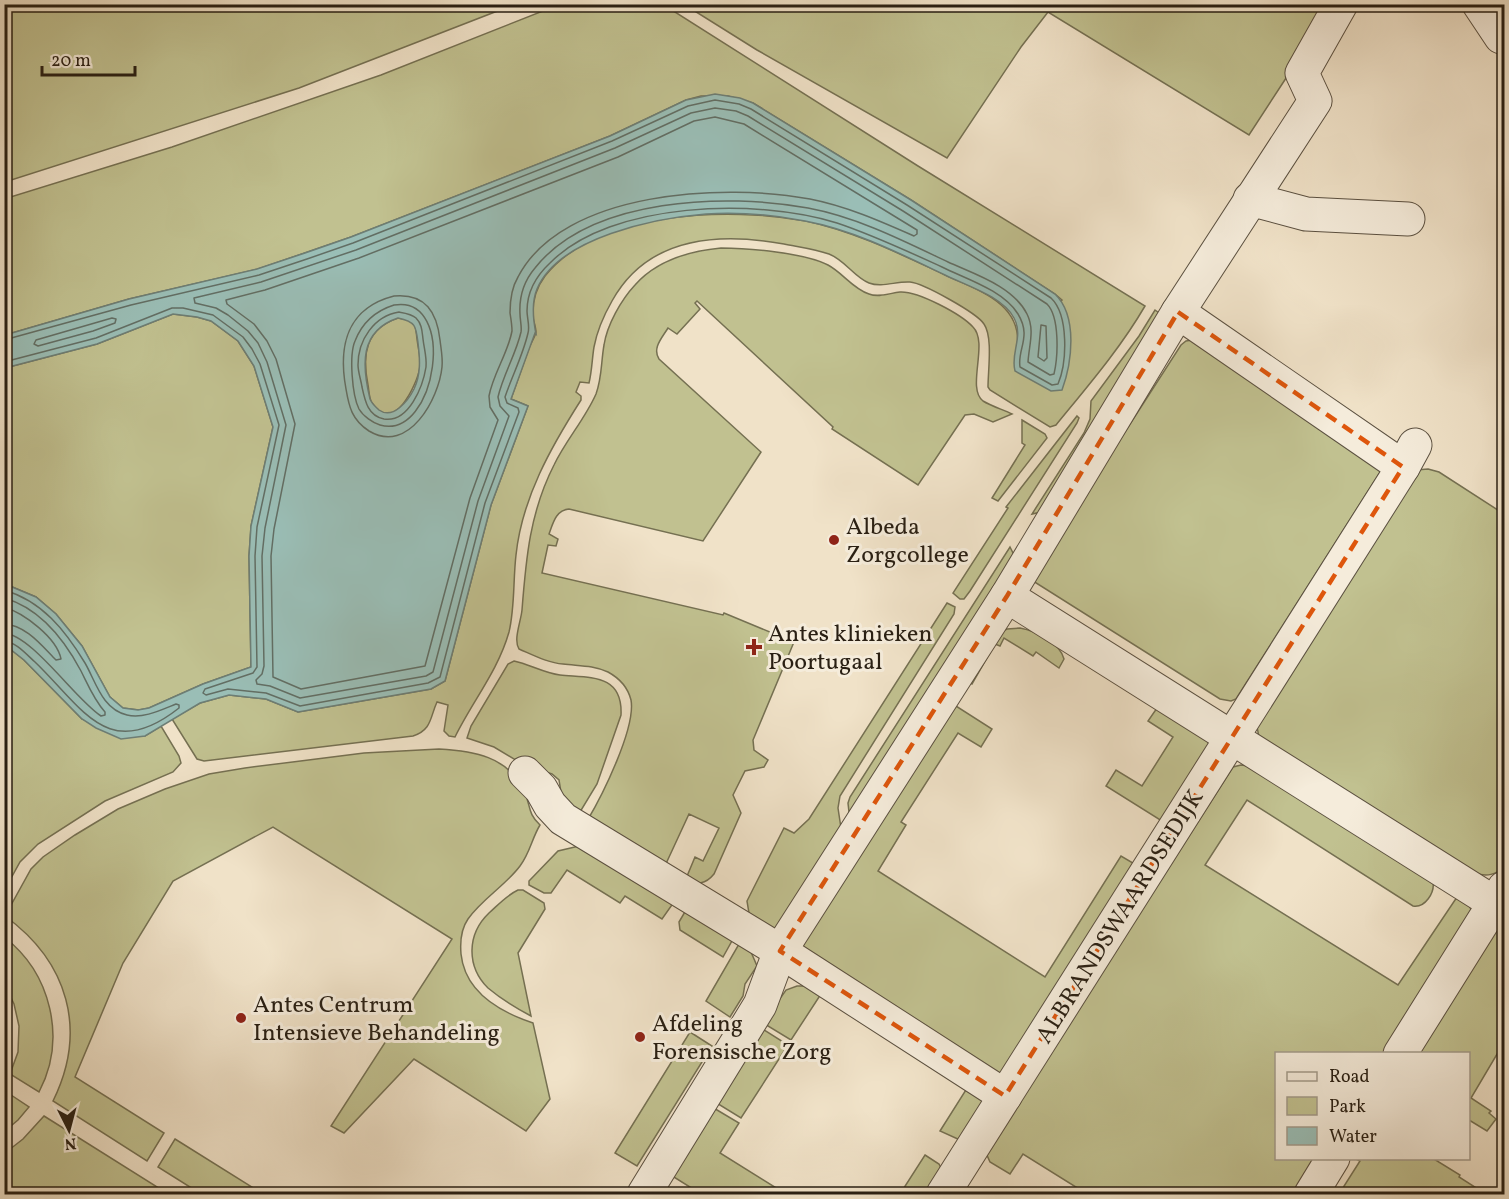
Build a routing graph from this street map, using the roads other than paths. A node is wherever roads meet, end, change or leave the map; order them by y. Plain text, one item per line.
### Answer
1 (1341, 4) edge
2 (1479, 4) edge
3 (1501, 38) dead end
4 (1250, 199) junction
5 (1408, 219) dead end
6 (1178, 312) junction
7 (1007, 596) junction
8 (1232, 737) junction
9 (525, 773) dead end
10 (1501, 900) edge
11 (780, 951) junction
12 (1401, 1052) edge
13 (1005, 1096) junction
14 (1332, 1160) edge
15 (644, 1194) edge
16 (943, 1194) edge
17 (1311, 1194) edge

1 - 4 street
2 - 3 street
4 - 5 street
4 - 6 street
6 - 7 street
6 - 8 street, ALBRANDSWAARDSEDIJK
7 - 8 street
7 - 11 street
8 - 10 street
8 - 13 street, ALBRANDSWAARDSEDIJK
9 - 11 street
10 - 12 street
11 - 13 street
11 - 15 street
13 - 16 street, ALBRANDSWAARDSEDIJK
14 - 17 street

